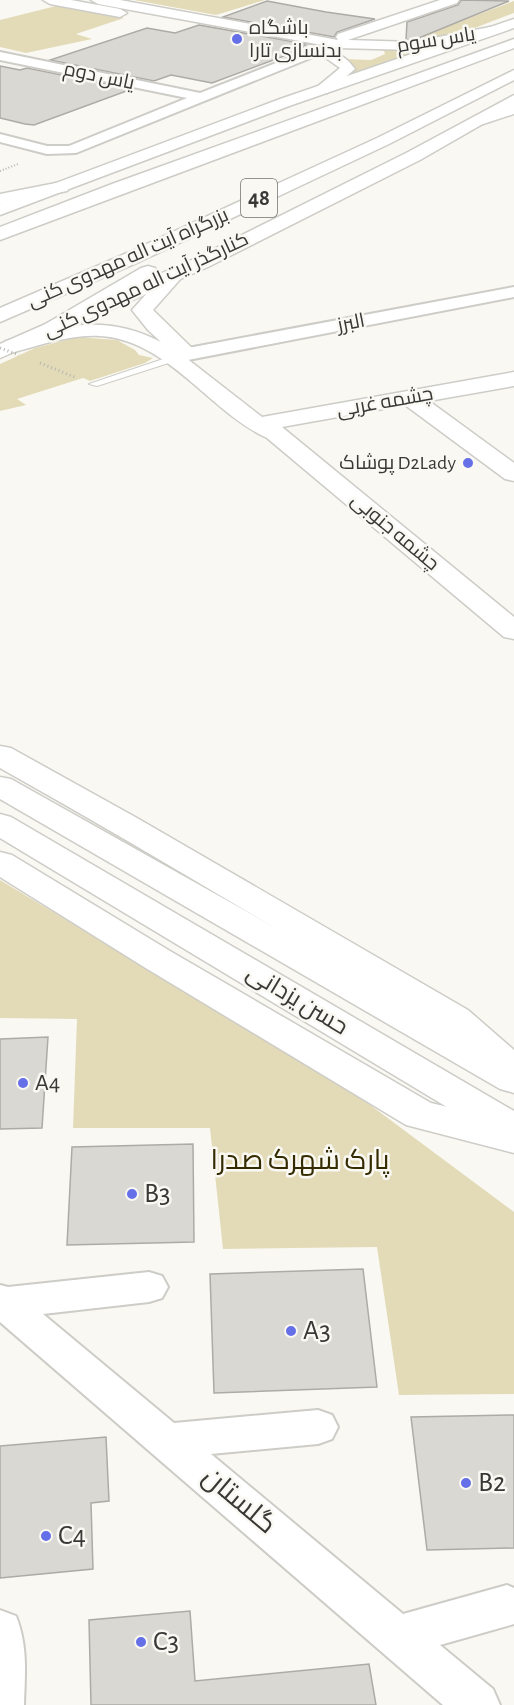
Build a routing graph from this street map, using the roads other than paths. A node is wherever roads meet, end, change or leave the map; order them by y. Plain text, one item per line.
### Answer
1 (50, 0) edge
2 (99, 0) edge
3 (450, 0) edge
4 (398, 20) junction
5 (514, 23) edge
6 (490, 31) junction
7 (304, 38) junction
8 (338, 44) junction
9 (512, 44) edge
10 (376, 46) junction
11 (316, 53) junction
12 (0, 56) edge
13 (514, 74) edge
14 (322, 90) junction
15 (199, 97) junction
16 (514, 100) edge
17 (514, 109) edge
18 (480, 120) junction
19 (0, 138) edge
20 (383, 141) junction
21 (104, 172) junction
22 (61, 187) junction
23 (0, 199) edge
24 (0, 210) edge
25 (0, 234) edge
26 (173, 276) junction
27 (514, 292) edge
28 (0, 315) edge
29 (49, 330) junction
30 (8, 350) edge
31 (182, 356) junction
32 (514, 379) edge
33 (94, 384) road end
34 (410, 398) junction
35 (268, 427) junction
36 (514, 474) edge
37 (514, 631) edge
38 (0, 755) edge
39 (0, 786) edge
40 (0, 824) edge
41 (0, 862) edge
42 (514, 1071) edge
43 (514, 1078) edge
44 (514, 1129) edge
45 (514, 1138) edge
46 (148, 1287) dead end
47 (2, 1302) edge
48 (318, 1427) dead end
49 (168, 1441) junction
50 (507, 1606) dead end
51 (0, 1631) edge
52 (398, 1636) junction
53 (1, 1705) edge
54 (477, 1705) edge

1 - 11 main road
2 - 7 main road, یاس سوم
3 - 4 main road
4 - 7 main road
4 - 10 main road
5 - 6 main road
6 - 10 main road, یاس سوم
6 - 14 main road
7 - 8 main road, یاس سوم
8 - 10 main road, یاس سوم
8 - 11 main road
9 - 21 main road
9 - 25 main road, 48
11 - 14 main road
11 - 15 street
12 - 15 street, یاس دوم
13 - 20 main road, بزرگراه آیت اله مهدوی کنی / 48
14 - 21 main road
15 - 19 street
16 - 18 main road, کنارگذر آیت اله مهدوی کنی
17 - 18 main road
18 - 26 main road, کنارگذر آیت اله مهدوی کنی
20 - 28 main road, بزرگراه آیت اله مهدوی کنی / 48
20 - 29 main road
21 - 22 main road
22 - 23 main road
22 - 24 main road
26 - 29 main road, کنارگذر آیت اله مهدوی کنی
26 - 31 main road, چشمه جنوبی
27 - 31 street, البرز
29 - 30 main road, کنارگذر آیت اله مهدوی کنی
30 - 31 main road, چشمه جنوبی
31 - 33 lane
31 - 35 main road, چشمه جنوبی
32 - 34 main road, چشمه غربی
34 - 35 main road, چشمه غربی
34 - 36 main road
35 - 37 main road, چشمه جنوبی
38 - 42 main road
39 - 43 main road, حسن یزدانی
40 - 44 main road, حسن یزدانی
41 - 45 main road
46 - 47 street
47 - 49 street, گلستان
48 - 49 street
49 - 52 street, گلستان
50 - 52 street
51 - 53 street
52 - 54 street, گلستان

